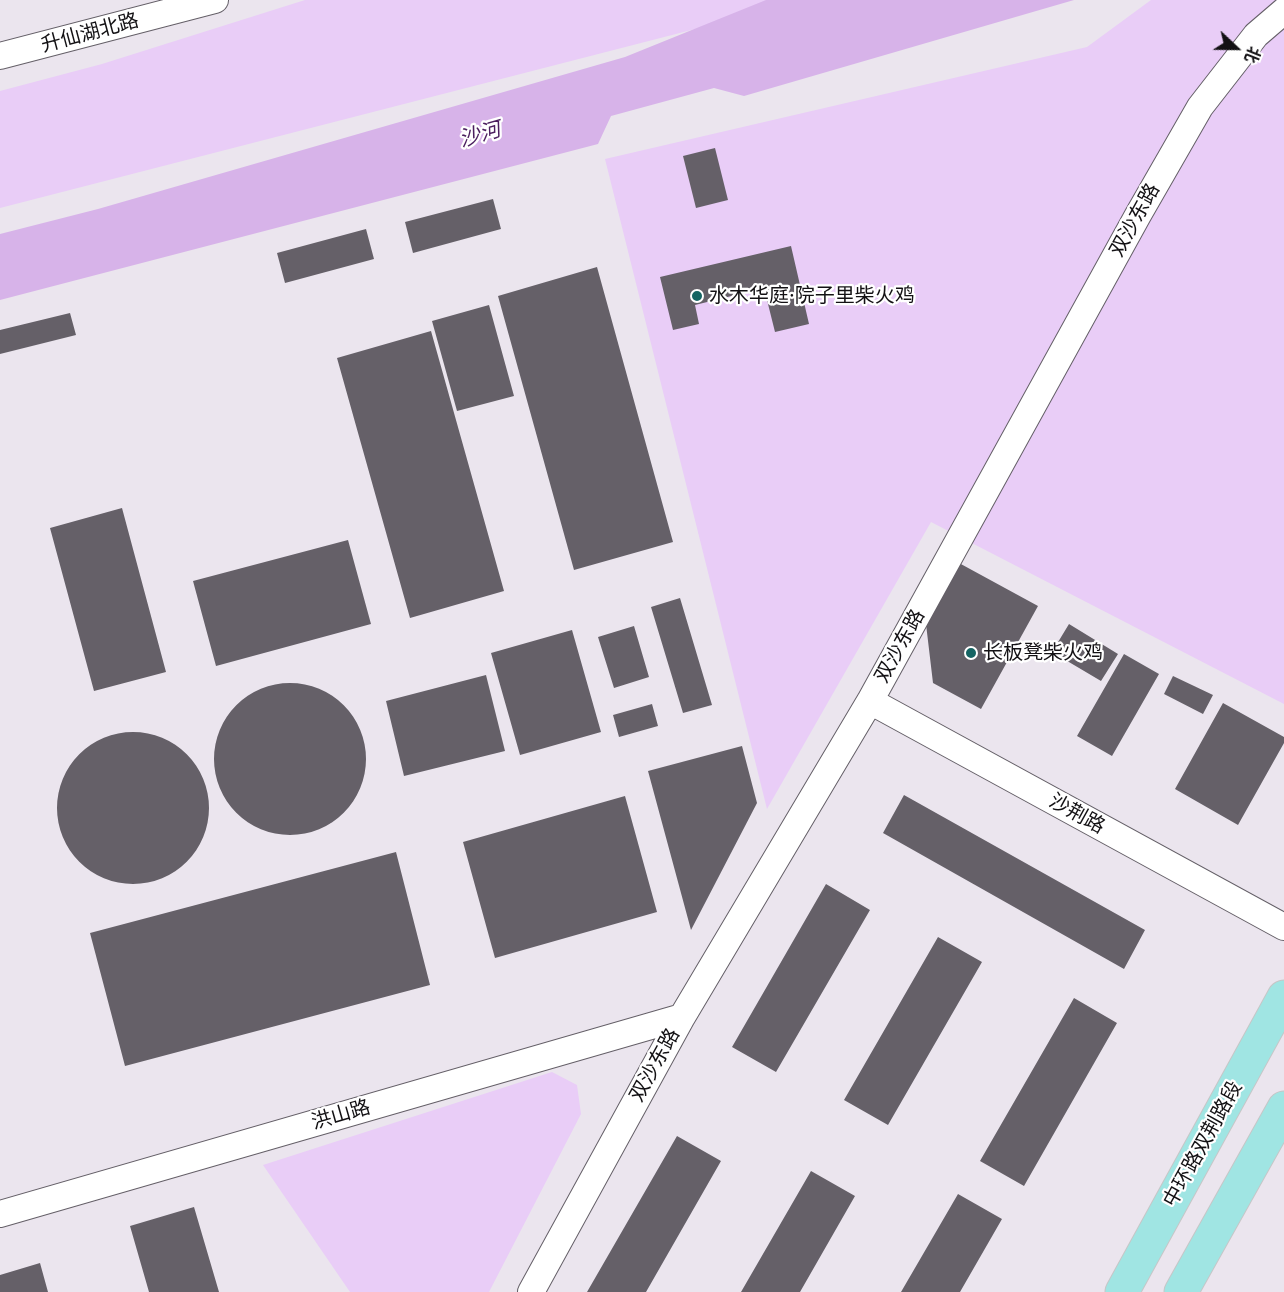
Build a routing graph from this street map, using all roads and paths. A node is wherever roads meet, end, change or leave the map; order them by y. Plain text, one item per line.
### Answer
1 (215, 0) edge
2 (1284, 11) edge
3 (0, 56) edge
4 (870, 701) junction
5 (1284, 927) edge
6 (1284, 997) edge
7 (682, 1017) junction
8 (1284, 1108) edge
9 (0, 1214) edge
10 (531, 1292) edge
11 (1122, 1292) edge
12 (1180, 1292) edge

1 - 3 street, 升仙湖北路
2 - 4 street, 双沙东路
4 - 5 street, 沙荆路
4 - 7 street, 双沙东路
6 - 11 main road, 中环路双荆路段
7 - 9 street, 洪山路
7 - 10 street, 双沙东路
8 - 12 main road

